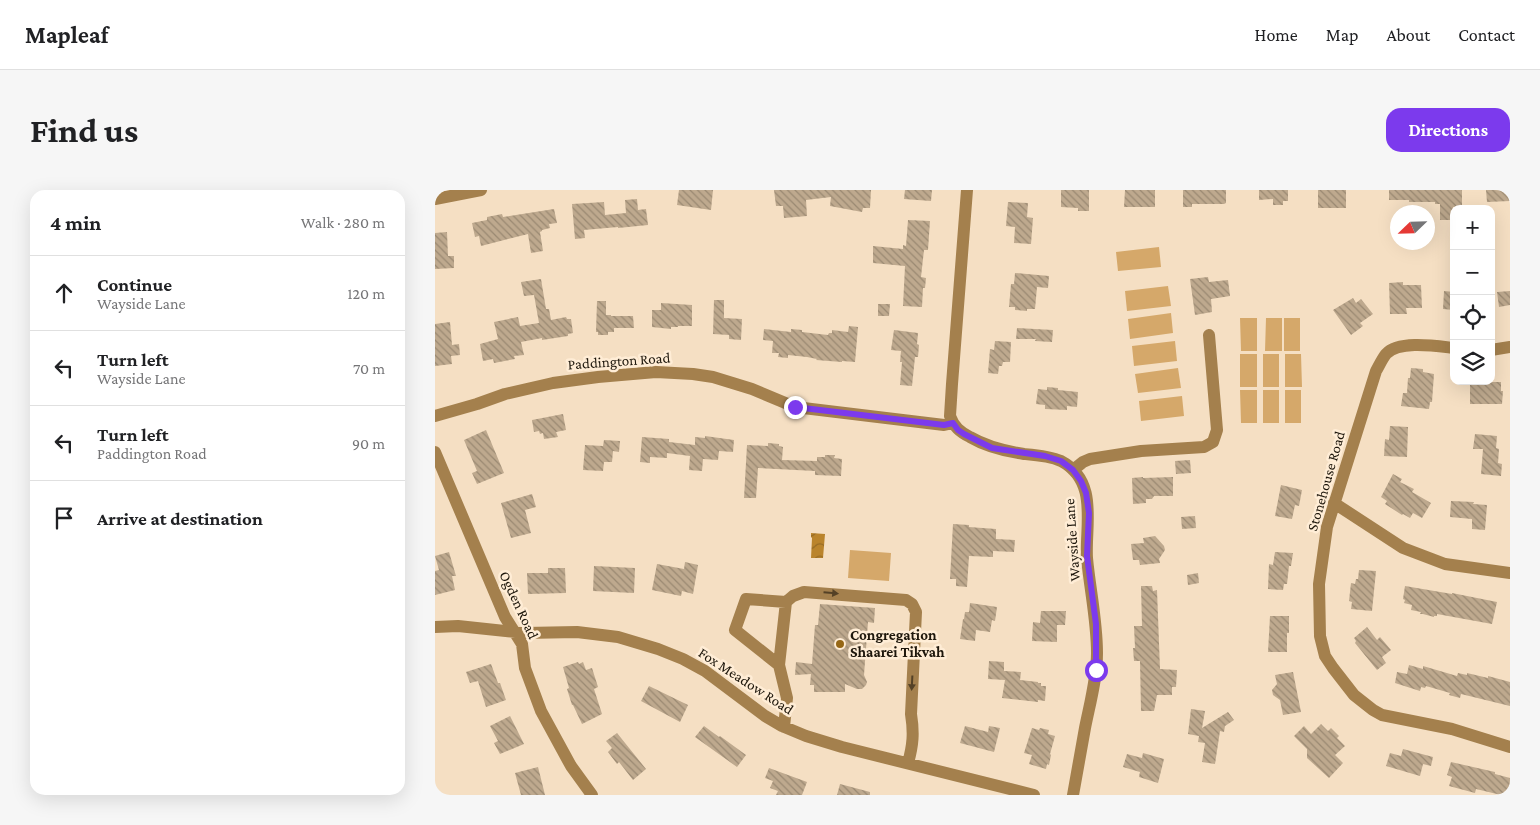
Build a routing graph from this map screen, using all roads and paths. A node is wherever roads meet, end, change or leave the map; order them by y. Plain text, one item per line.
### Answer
1 (481, 190) edge
2 (967, 190) edge
3 (435, 199) edge
4 (1209, 335) dead end
5 (1510, 347) edge
6 (1450, 348) edge
7 (1495, 349) edge
8 (435, 416) edge
9 (953, 423) junction
10 (435, 452) edge
11 (1073, 470) junction
12 (1334, 503) junction
13 (1510, 573) edge
14 (786, 602) junction
15 (435, 627) edge
16 (515, 633) junction
17 (779, 665) junction
18 (784, 726) junction
19 (1510, 747) edge
20 (908, 763) junction
21 (592, 795) edge
22 (1035, 795) edge
23 (1073, 795) edge

1 - 3 street
2 - 9 street
4 - 11 street
5 - 7 street
6 - 12 street, Stonehouse Road
8 - 9 street, Paddington Road
9 - 11 street
10 - 16 street, Ogden Road
11 - 23 street, Wayside Lane
12 - 13 street
12 - 19 street, Stonehouse Road
14 - 17 street
14 - 17 street
14 -> 20 street
15 - 16 street, Fox Meadow Road
16 - 18 street, Fox Meadow Road
16 - 21 street, Ogden Road
17 - 18 street
18 - 20 street, Fox Meadow Road
20 - 22 street, Fox Meadow Road

